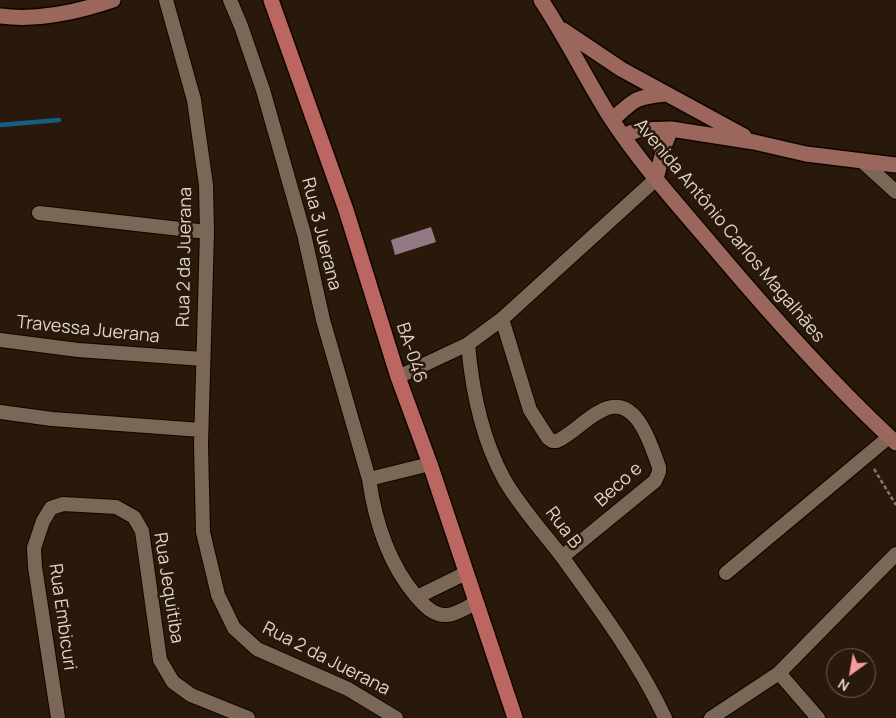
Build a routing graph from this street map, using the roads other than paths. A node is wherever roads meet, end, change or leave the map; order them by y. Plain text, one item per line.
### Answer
1 (114, 0) edge
2 (166, 0) edge
3 (230, 0) edge
4 (271, 0) edge
5 (541, 0) edge
6 (0, 16) edge
7 (560, 28) junction
8 (665, 94) junction
9 (612, 120) junction
10 (671, 129) junction
11 (623, 136) junction
12 (754, 142) junction
13 (862, 162) junction
14 (896, 165) edge
15 (656, 179) junction
16 (896, 192) edge
17 (39, 213) dead end
18 (208, 232) junction
19 (502, 319) junction
20 (0, 340) edge
21 (468, 344) junction
22 (203, 360) junction
23 (398, 377) junction
24 (0, 412) edge
25 (201, 430) junction
26 (893, 440) edge
27 (430, 464) junction
28 (369, 479) junction
29 (43, 521) joint
30 (896, 554) edge
31 (562, 557) junction
32 (466, 573) junction
33 (726, 573) dead end
34 (417, 598) junction
35 (476, 603) junction
36 (779, 673) junction
37 (58, 718) edge
38 (248, 718) edge
39 (396, 718) edge
40 (515, 718) edge
41 (665, 718) edge
42 (711, 718) edge
43 (818, 718) edge

1 - 6 main road
2 - 18 street, Rua 2 da Juerana
3 - 28 street, Rua 3 Juerana
4 - 23 main road, BA-046 / BA-046
5 - 7 main road, Avenida Antônio Carlos Magalhães
7 - 8 main road
7 - 9 main road, Avenida Antônio Carlos Magalhães
8 - 9 main road
8 - 12 main road
9 - 11 main road, Avenida Antônio Carlos Magalhães
10 - 11 main road
10 - 12 main road
10 - 15 main road
11 - 15 main road, Avenida Antônio Carlos Magalhães
12 - 13 main road
13 - 14 main road
13 - 16 street
15 - 19 street
15 - 26 main road, Avenida Antônio Carlos Magalhães
17 - 18 street
18 - 22 street, Rua 2 da Juerana
19 - 21 street
19 - 31 street, Beco e
20 - 22 street, Travessa Juerana
21 - 23 street
21 - 31 street, Rua B
22 - 25 street, Rua 2 da Juerana
23 - 27 main road, BA-046 / BA-046
24 - 25 street
25 - 39 street, Rua 2 da Juerana
26 - 33 street
27 - 28 street
27 - 32 main road, BA-046 / BA-046
28 - 34 street, Rua 3 Juerana
29 - 37 street, Rua Embicuri
29 - 38 street, Rua Jequitiba
30 - 36 street
31 - 41 street, Rua B
32 - 34 street
32 - 35 main road, BA-046 / BA-046
34 - 35 street, Rua 3 Juerana
35 - 40 main road, BA-046 / BA-046
36 - 42 street
36 - 43 street

